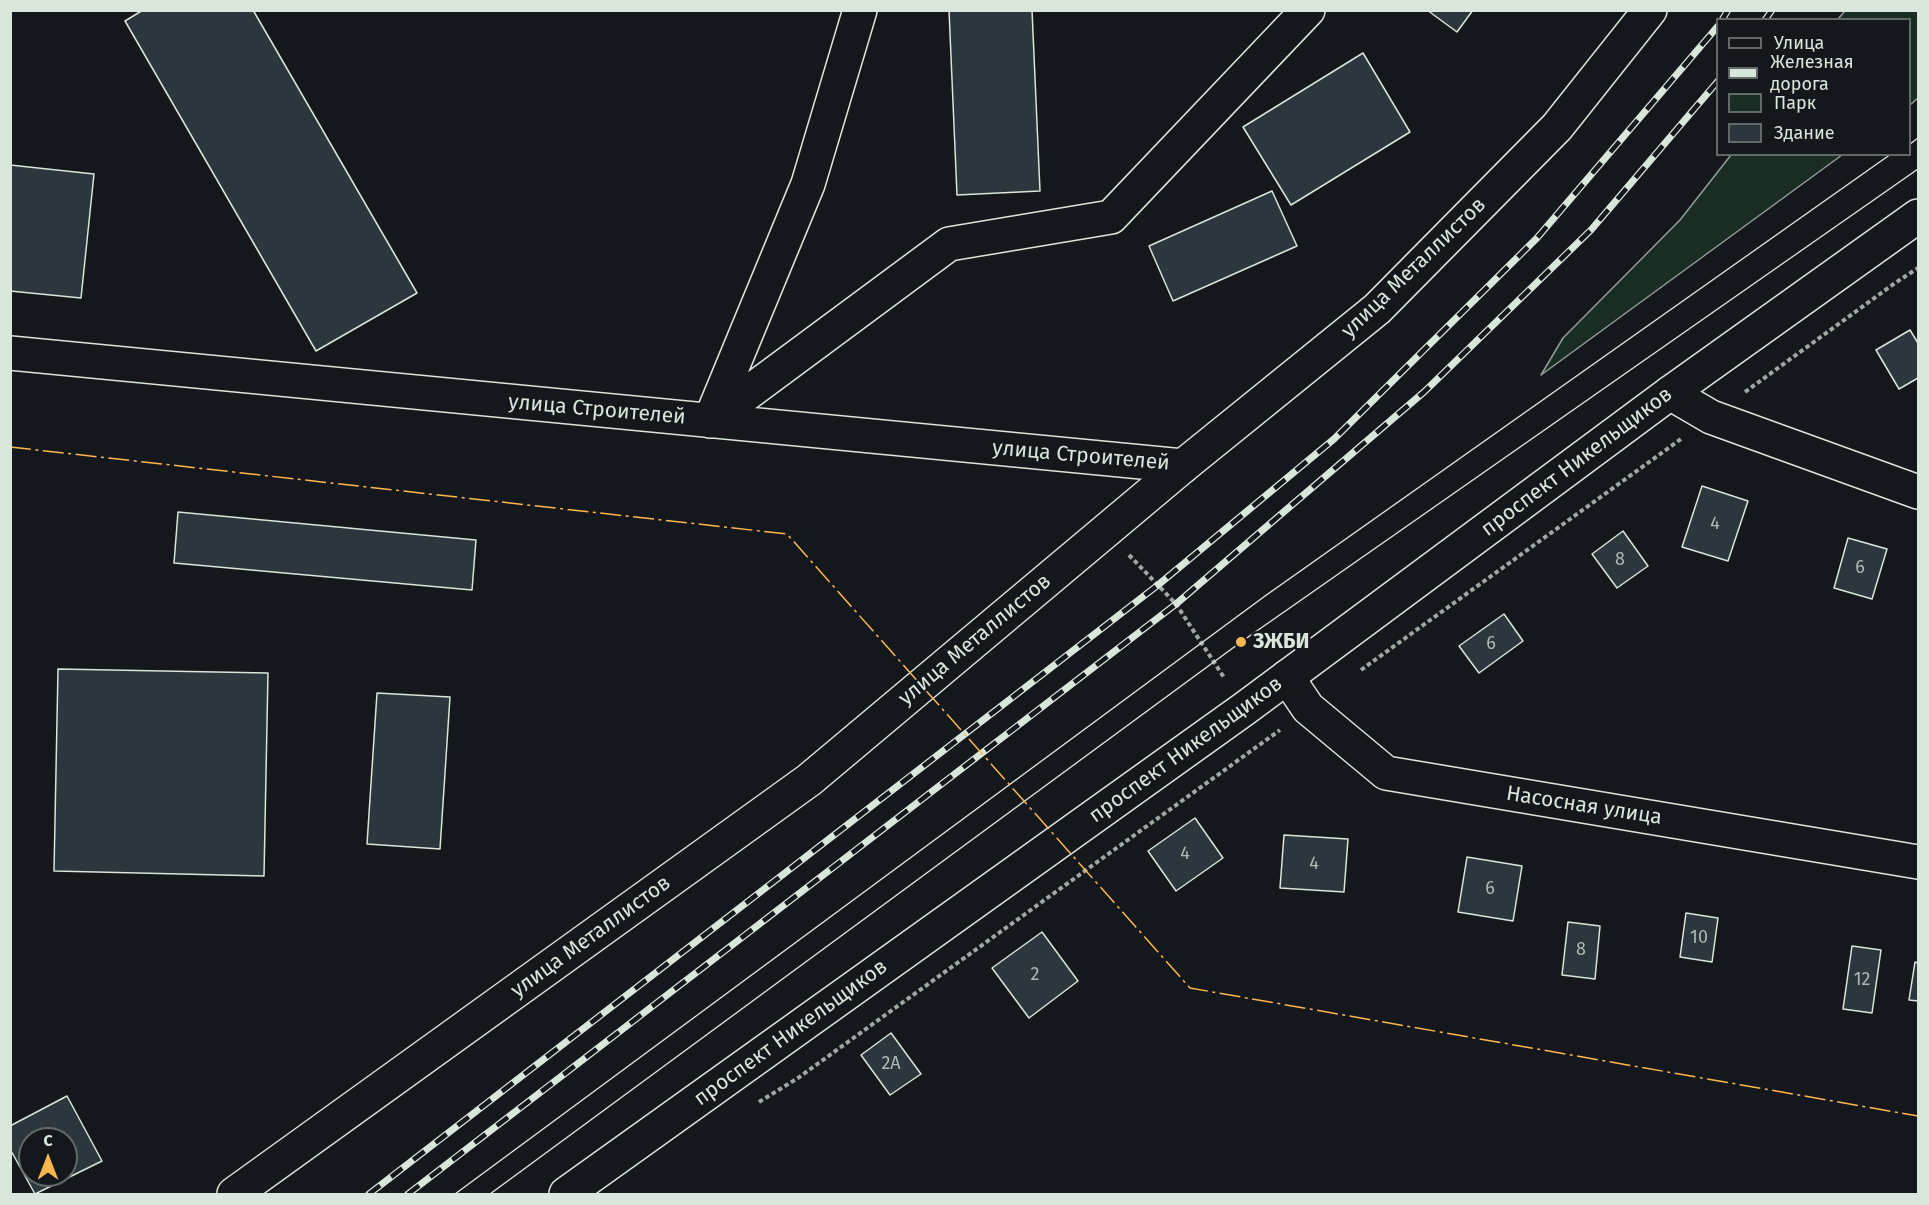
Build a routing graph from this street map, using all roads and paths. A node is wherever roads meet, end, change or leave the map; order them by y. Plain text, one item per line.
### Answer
1 (860, 10) edge
2 (1308, 10) edge
3 (1650, 10) edge
4 (1918, 216) edge
5 (10, 353) edge
6 (1670, 393) junction
7 (710, 421) junction
8 (1183, 466) junction
9 (1918, 492) edge
10 (1105, 531) junction
11 (1287, 677) junction
12 (1244, 709) junction
13 (1268, 740) dead end
14 (1918, 862) edge
15 (234, 1194) edge
16 (566, 1194) edge

1 - 7 main road
2 - 7 main road
3 - 8 main road, улица Металлистов
4 - 6 main road, проспект Никельщиков
5 - 7 main road, улица Строителей
6 - 9 main road
6 - 11 main road, проспект Никельщиков
7 - 8 main road, улица Строителей
8 - 10 main road, улица Металлистов
10 - 12 path
10 - 15 main road, улица Металлистов
11 - 12 main road, проспект Никельщиков
11 - 14 main road, Насосная улица
12 - 13 path
12 - 16 main road, проспект Никельщиков

